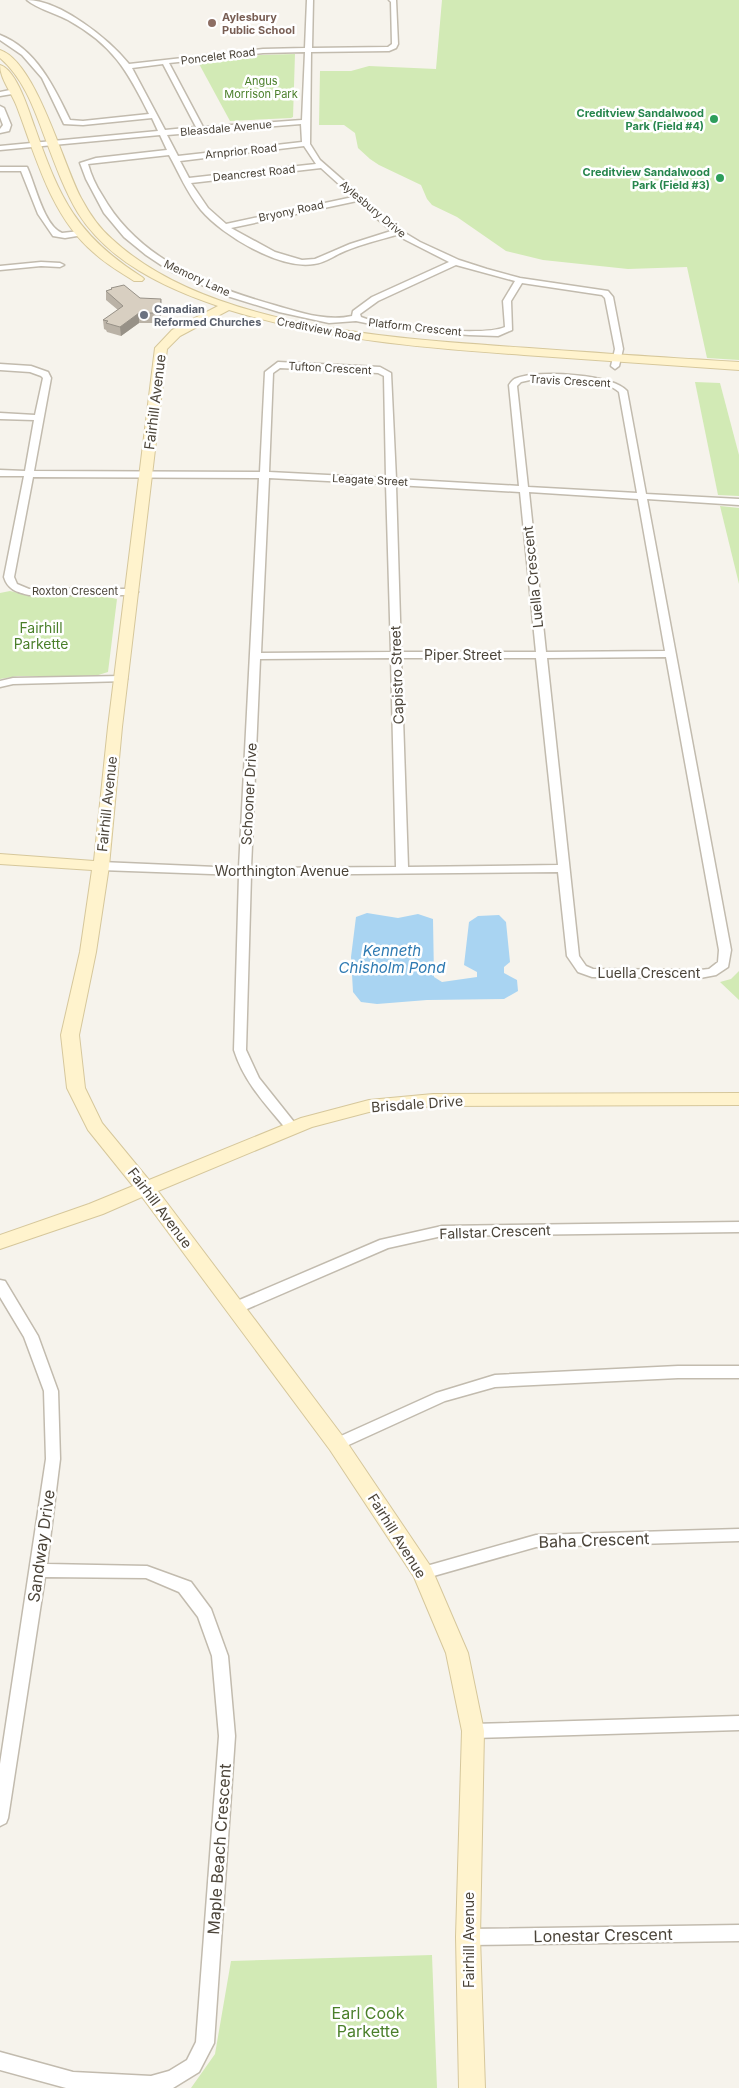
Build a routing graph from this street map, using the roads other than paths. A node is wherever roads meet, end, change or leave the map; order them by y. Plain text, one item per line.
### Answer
1 (30, 0) edge
2 (310, 0) edge
3 (392, 0) edge
4 (0, 37) edge
5 (308, 50) junction
6 (0, 53) edge
7 (165, 62) junction
8 (128, 66) junction
9 (0, 68) edge
10 (15, 91) junction
11 (0, 94) edge
12 (0, 108) edge
13 (154, 116) junction
14 (305, 122) junction
15 (28, 123) junction
16 (7, 125) junction
17 (201, 130) junction
18 (0, 131) edge
19 (163, 134) junction
20 (306, 144) junction
21 (53, 145) junction
22 (37, 146) junction
23 (0, 148) edge
24 (0, 152) edge
25 (173, 155) junction
26 (322, 166) junction
27 (38, 167) junction
28 (0, 169) edge
29 (24, 169) junction
30 (186, 181) junction
31 (359, 198) junction
32 (224, 227) junction
33 (397, 232) junction
34 (80, 234) junction
35 (456, 262) junction
36 (60, 265) dead end
37 (0, 268) edge
38 (520, 280) junction
39 (226, 306) junction
40 (214, 312) junction
41 (356, 318) junction
42 (616, 362) junction
43 (739, 366) edge
44 (0, 367) edge
45 (739, 374) edge
46 (0, 416) edge
47 (39, 418) junction
48 (0, 472) edge
49 (28, 474) junction
50 (147, 475) junction
51 (264, 475) junction
52 (391, 481) junction
53 (523, 489) junction
54 (642, 497) junction
55 (739, 502) edge
56 (133, 592) junction
57 (670, 654) junction
58 (396, 655) junction
59 (541, 655) junction
60 (255, 656) junction
61 (122, 679) junction
62 (0, 684) edge
63 (0, 859) edge
64 (101, 866) junction
65 (564, 868) junction
66 (402, 870) junction
67 (245, 872) junction
68 (739, 1099) edge
69 (292, 1127) junction
70 (146, 1188) junction
71 (739, 1228) edge
72 (0, 1242) edge
73 (0, 1285) edge
74 (235, 1308) junction
75 (739, 1372) edge
76 (337, 1444) junction
77 (739, 1535) edge
78 (38, 1570) junction
79 (423, 1573) junction
80 (739, 1723) edge
81 (473, 1731) junction
82 (0, 1818) edge
83 (739, 1933) edge
84 (468, 1937) junction
85 (0, 2061) edge
86 (472, 2088) edge

1 - 8 street
2 - 5 street
3 - 5 street, Poncelet Road
4 - 13 street
5 - 7 street, Poncelet Road
5 - 14 street
6 - 21 main road, Creditview Road
7 - 8 street, Poncelet Road
7 - 17 street
8 - 13 street
9 - 10 main road, Creditview Road
10 - 11 street
10 - 15 main road, Creditview Road
12 - 16 street
13 - 19 street
14 - 17 street, Bleasdale Avenue
14 - 20 street
15 - 16 street
15 - 22 main road, Creditview Road
16 - 18 street
17 - 19 street, Bleasdale Avenue
19 - 21 street, Bleasdale Avenue
19 - 25 street
20 - 25 street, Arnprior Road
20 - 26 street, Aylesbury Drive
21 - 22 street, Bleasdale Avenue
21 - 39 main road, Creditview Road
22 - 23 street, Bleasdale Avenue
22 - 24 street, Bleasdale Avenue
22 - 27 main road, Creditview Road
25 - 30 street
25 - 41 street, Memory Lane
26 - 30 street, Deancrest Road
26 - 31 street, Aylesbury Drive
27 - 29 street
27 - 34 main road, Creditview Road
28 - 29 street
29 - 34 street
30 - 32 street
31 - 32 street, Bryony Road
31 - 33 street, Aylesbury Drive
32 - 33 street
33 - 35 street, Aylesbury Drive
34 - 40 main road, Creditview Road
35 - 38 street, Aylesbury Drive
35 - 41 street, Platform Crescent
36 - 37 street
38 - 41 street, Platform Crescent
38 - 42 street, Aylesbury Drive
39 - 40 main road, Fairhill Avenue
39 - 42 main road, Creditview Road
40 - 42 main road, Creditview Road
40 - 50 main road, Fairhill Avenue
42 - 43 main road, Creditview Road
42 - 45 main road, Creditview Road
44 - 47 street, Roxton Crescent
46 - 47 street
47 - 49 street, Roxton Crescent
48 - 49 street, Leagate Street
49 - 50 street, Leagate Street
49 - 56 street, Roxton Crescent
50 - 51 street, Leagate Street
50 - 56 main road, Fairhill Avenue
51 - 52 street, Leagate Street
51 - 52 street, Tufton Crescent
51 - 60 street, Schooner Drive
52 - 53 street, Leagate Street
52 - 58 street, Capistro Street
53 - 54 street, Leagate Street
53 - 54 street, Travis Crescent
53 - 59 street, Luella Crescent
54 - 55 street, Leagate Street
54 - 57 street, Luella Crescent
56 - 61 main road, Fairhill Avenue
57 - 59 street, Piper Street
57 - 65 street, Luella Crescent
58 - 59 street, Piper Street
58 - 60 street, Piper Street
58 - 66 street, Capistro Street
59 - 65 street, Luella Crescent
60 - 67 street, Schooner Drive
61 - 62 street
61 - 64 main road, Fairhill Avenue
63 - 64 main road, Worthington Avenue
64 - 67 street, Worthington Avenue
64 - 70 main road, Fairhill Avenue
65 - 66 street, Worthington Avenue
66 - 67 street, Worthington Avenue
67 - 69 street, Schooner Drive
68 - 69 main road, Brisdale Drive
69 - 70 main road, Brisdale Drive
70 - 72 main road, Brisdale Drive
70 - 74 main road, Fairhill Avenue
71 - 74 street, Fallstar Crescent
73 - 78 street, Sandway Drive
74 - 76 main road, Fairhill Avenue
75 - 76 street
76 - 79 main road, Fairhill Avenue
77 - 79 street, Baha Crescent
78 - 82 street, Sandway Drive
78 - 85 street, Maple Beach Crescent
79 - 81 main road, Fairhill Avenue
80 - 81 street
81 - 84 main road, Fairhill Avenue
83 - 84 street, Lonestar Crescent
84 - 86 main road, Fairhill Avenue

